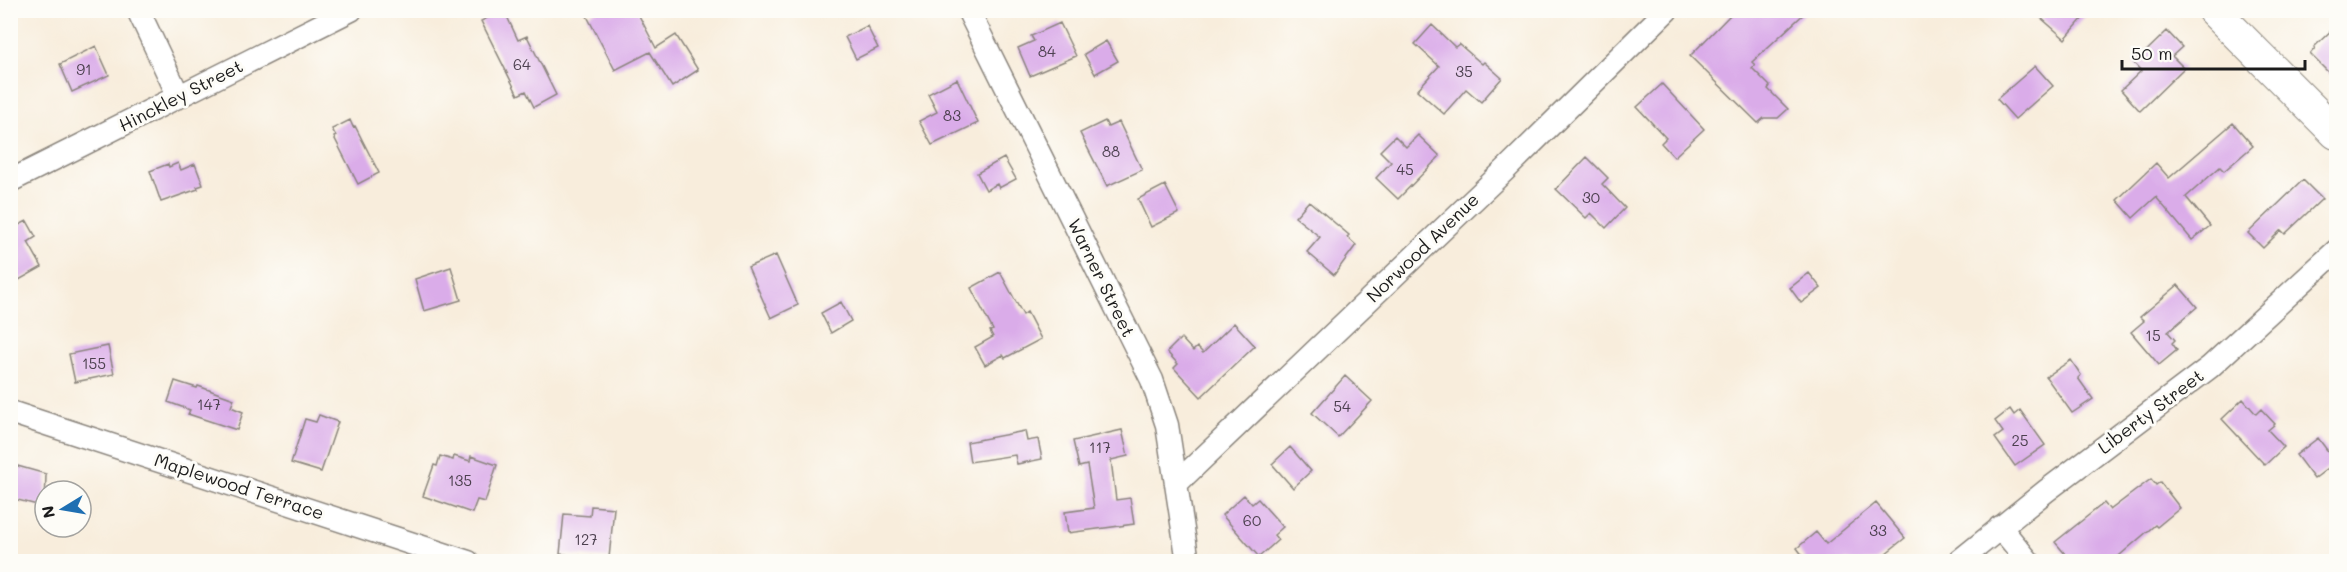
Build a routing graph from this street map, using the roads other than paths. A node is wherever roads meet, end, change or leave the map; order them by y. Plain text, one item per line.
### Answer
1 (138, 10) edge
2 (351, 10) edge
3 (968, 10) edge
4 (1667, 10) edge
5 (2213, 10) edge
6 (179, 97) junction
7 (2337, 133) edge
8 (10, 181) edge
9 (2337, 251) edge
10 (10, 412) edge
11 (1177, 483) junction
12 (2000, 527) junction
13 (468, 561) edge
14 (1188, 561) edge
15 (1958, 561) edge
16 (2029, 561) edge

1 - 6 street
2 - 6 street, Hinckley Street
3 - 11 street, Warner Street
4 - 11 street, Norwood Avenue
5 - 7 street
6 - 8 street, Hinckley Street
9 - 12 street, Liberty Street
10 - 13 street, Maplewood Terrace
11 - 14 street, Warner Street
12 - 15 street, Liberty Street
12 - 16 street

